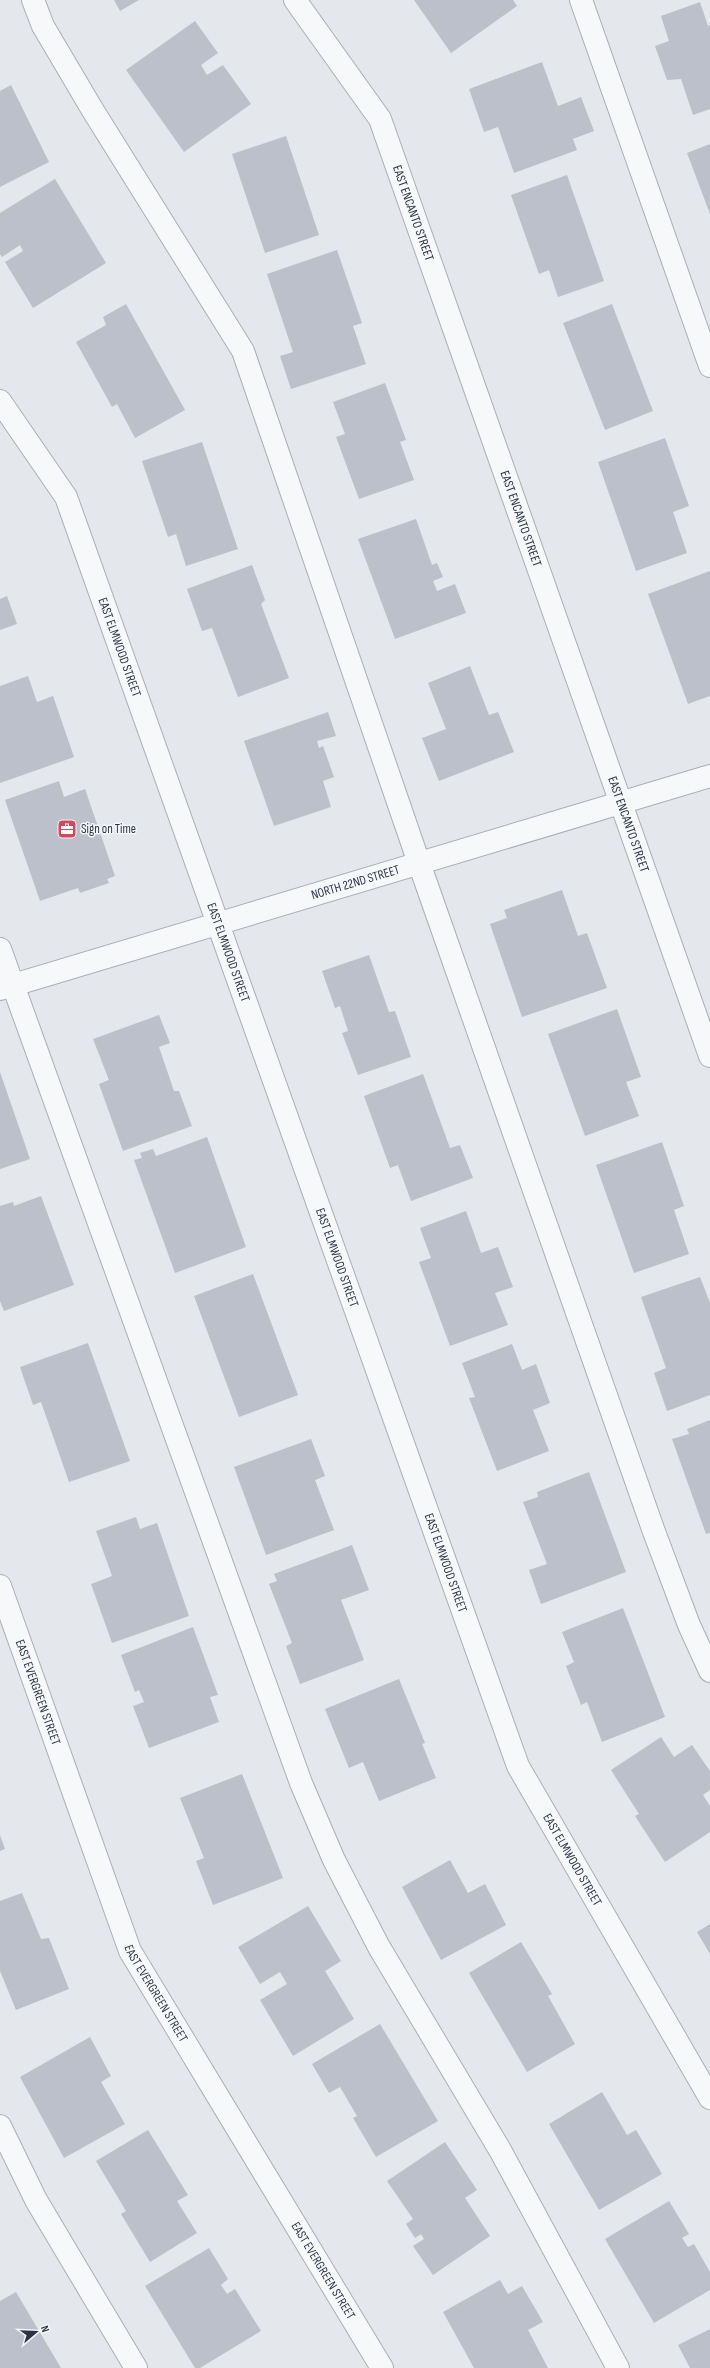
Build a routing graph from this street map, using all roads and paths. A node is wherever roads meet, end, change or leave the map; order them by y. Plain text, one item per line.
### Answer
1 (33, 0) edge
2 (295, 0) edge
3 (581, 0) edge
4 (710, 366) edge
5 (0, 401) edge
6 (710, 776) edge
7 (620, 802) junction
8 (419, 863) junction
9 (217, 924) junction
10 (0, 949) edge
11 (6, 987) edge
12 (710, 1056) edge
13 (0, 1586) edge
14 (710, 1671) edge
15 (710, 2098) edge
16 (0, 2126) edge
17 (136, 2368) edge
18 (382, 2368) edge
19 (618, 2368) edge

1 - 8 street
2 - 7 street, EAST ENCANTO STREET
3 - 4 street
5 - 9 street, EAST ELMWOOD STREET
6 - 7 street, NORTH 22ND STREET
7 - 8 street, NORTH 22ND STREET
7 - 12 street, EAST ENCANTO STREET
8 - 9 street, NORTH 22ND STREET
8 - 14 street
9 - 11 street, NORTH 22ND STREET
9 - 15 street, EAST ELMWOOD STREET
10 - 11 street
11 - 19 street
13 - 18 street, EAST EVERGREEN STREET
16 - 17 street

